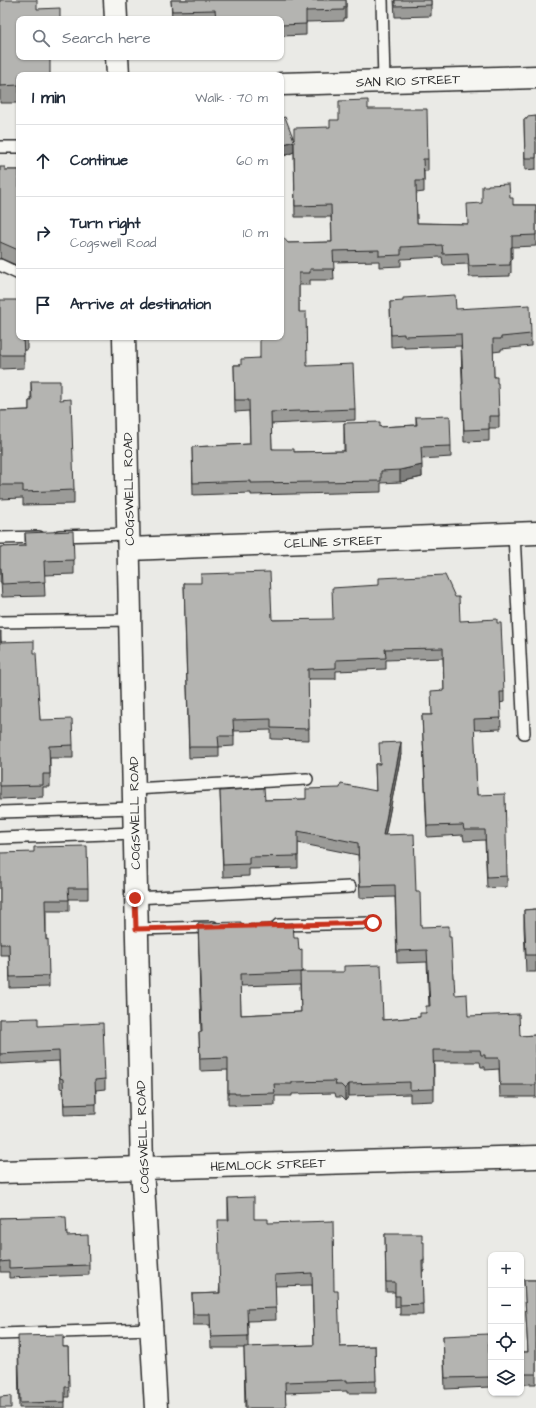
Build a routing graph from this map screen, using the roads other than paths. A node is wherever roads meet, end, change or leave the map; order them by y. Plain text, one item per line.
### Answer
1 (115, 0) edge
2 (382, 0) edge
3 (116, 16) edge
4 (117, 60) edge
5 (118, 72) edge
6 (536, 77) edge
7 (384, 81) junction
8 (284, 84) edge
9 (16, 146) edge
10 (0, 147) edge
11 (0, 266) edge
12 (16, 273) edge
13 (124, 340) edge
14 (536, 533) edge
15 (514, 534) junction
16 (0, 538) edge
17 (129, 541) junction
18 (131, 620) junction
19 (0, 622) edge
20 (524, 734) dead end
21 (307, 779) dead end
22 (134, 799) junction
23 (0, 812) edge
24 (135, 833) junction
25 (0, 838) edge
26 (350, 887) dead end
27 (135, 898) junction
28 (373, 923) dead end
29 (270, 925) edge
30 (223, 926) edge
31 (136, 929) junction
32 (536, 1156) edge
33 (142, 1168) junction
34 (0, 1172) edge
35 (152, 1329) junction
36 (0, 1334) edge
37 (156, 1408) edge

1 - 3 street
2 - 7 lane
4 - 5 street
6 - 7 street, SAN RIO STREET
7 - 8 street, SAN RIO STREET
9 - 10 lane
11 - 12 lane
13 - 17 street, COGSWELL ROAD
14 - 15 street, CELINE STREET
15 - 17 street, CELINE STREET
15 - 20 lane
16 - 17 lane
17 - 18 street, COGSWELL ROAD
18 - 19 lane
18 - 22 street, COGSWELL ROAD
21 - 22 lane
22 - 23 lane
22 - 24 street, COGSWELL ROAD
24 - 25 lane
24 - 27 street, COGSWELL ROAD
26 - 27 lane
27 - 31 street, COGSWELL ROAD
28 - 29 lane
30 - 31 lane
31 - 33 street, COGSWELL ROAD
32 - 33 street, HEMLOCK STREET
33 - 34 street, HEMLOCK STREET
33 - 35 street, COGSWELL ROAD
35 - 36 lane
35 - 37 street, COGSWELL ROAD

